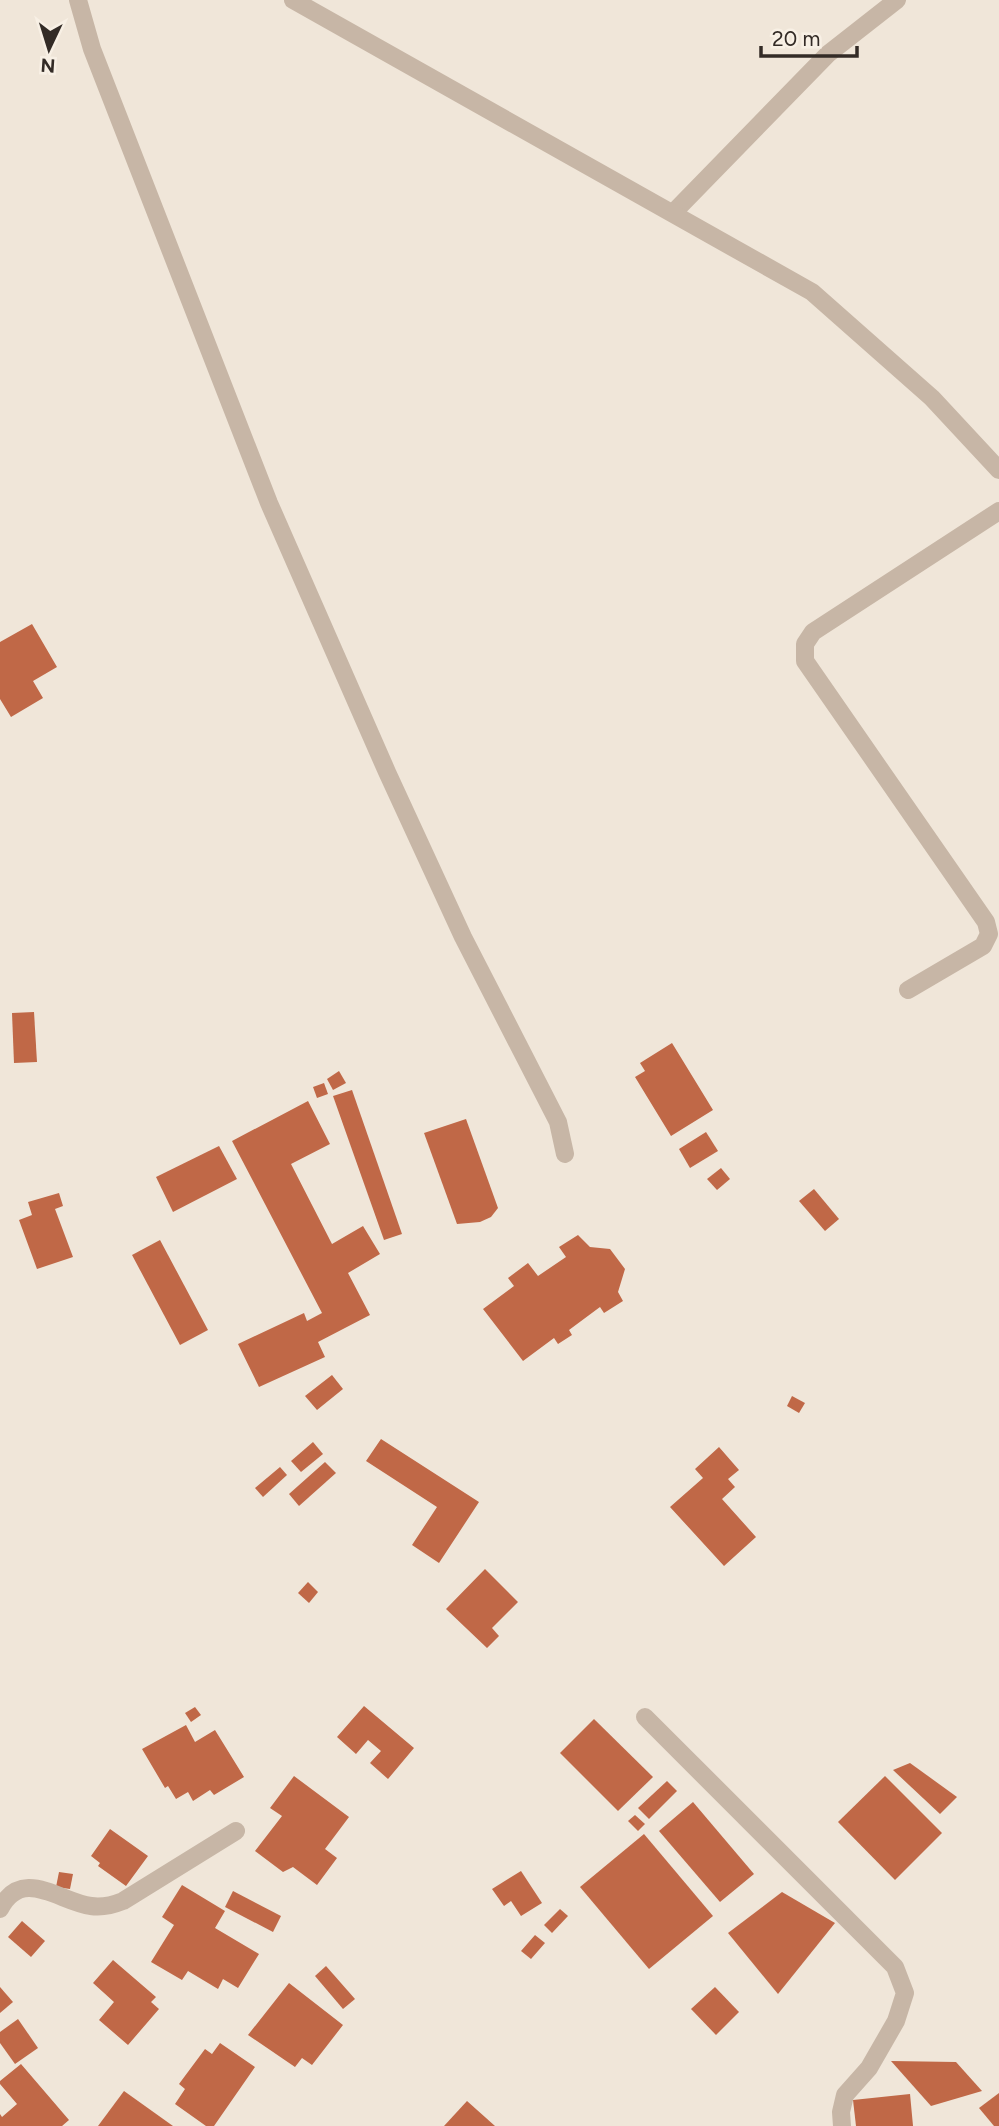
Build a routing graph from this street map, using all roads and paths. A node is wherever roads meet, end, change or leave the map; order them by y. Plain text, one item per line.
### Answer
1 (78, 0) edge
2 (293, 0) edge
3 (897, 0) edge
4 (673, 214) junction
5 (999, 470) edge
6 (999, 511) edge
7 (908, 990) dead end
8 (565, 1154) dead end
9 (645, 1717) dead end
10 (236, 1831) dead end
11 (0, 1909) edge
12 (842, 2126) edge

1 - 8 street
2 - 4 street
3 - 4 street
4 - 5 street
6 - 7 street
9 - 12 street
10 - 11 street

